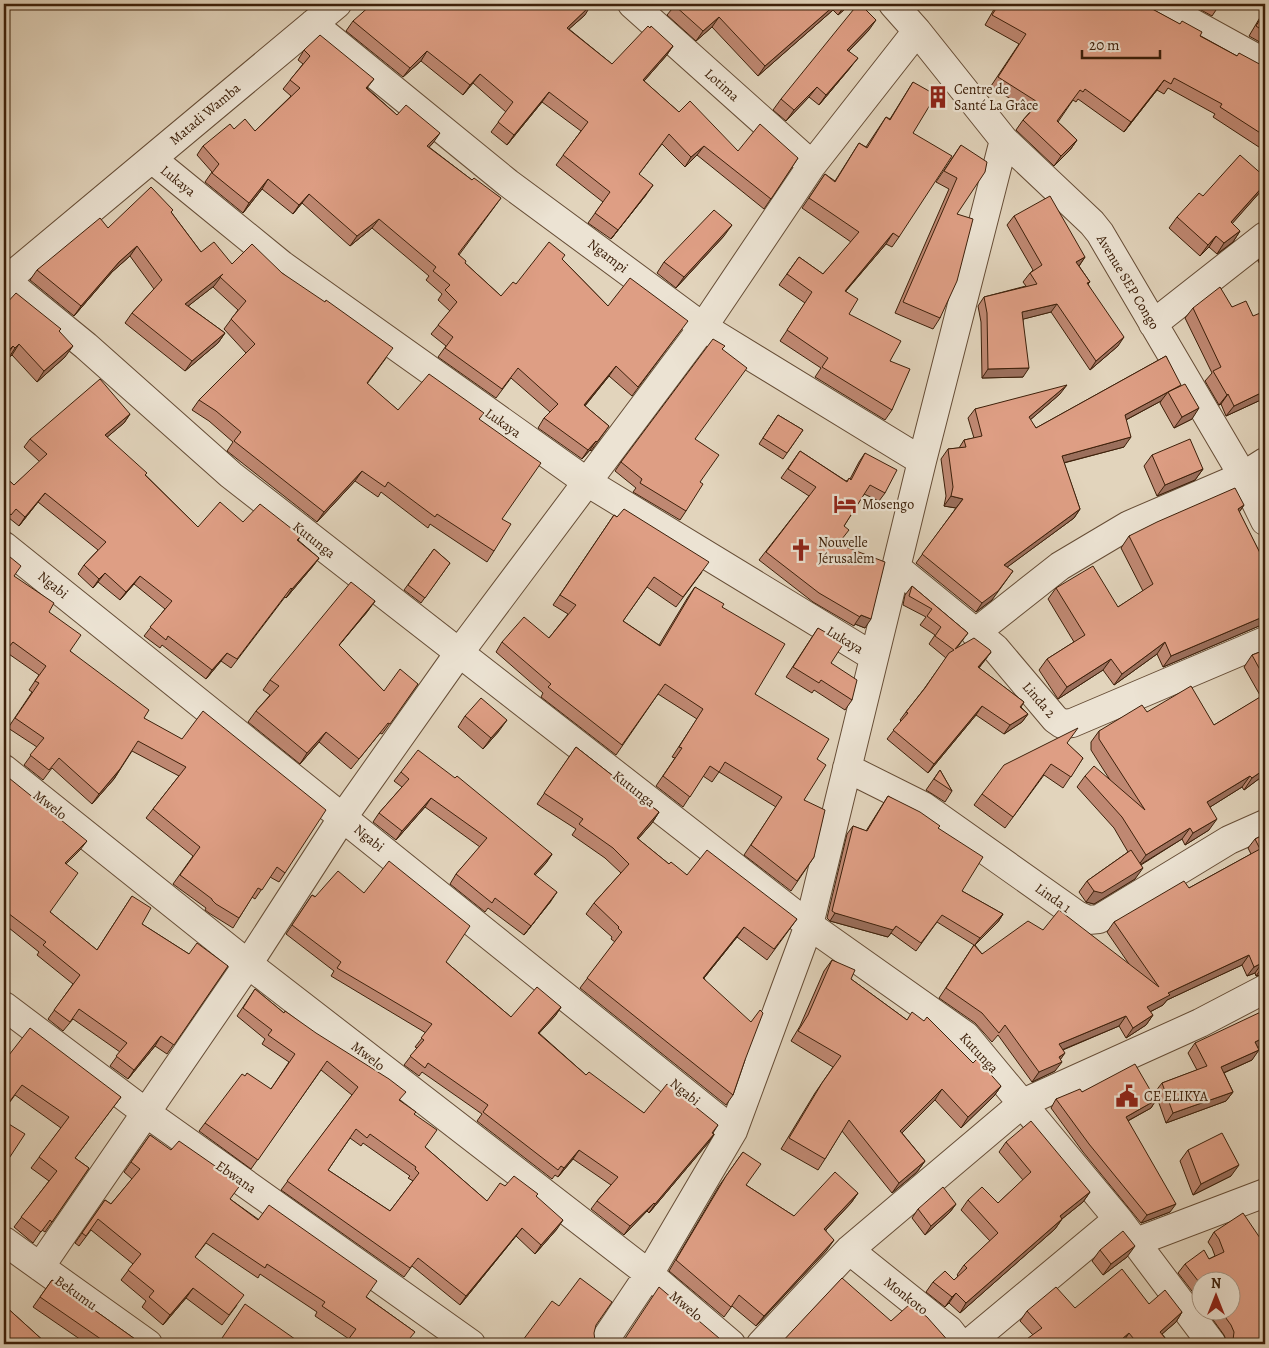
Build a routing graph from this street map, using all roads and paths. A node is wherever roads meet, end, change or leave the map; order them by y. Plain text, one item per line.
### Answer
1 (337, 4) edge
2 (632, 4) edge
3 (1158, 4) edge
4 (910, 15) edge
5 (313, 24) junction
6 (1265, 64) edge
7 (1004, 140) junction
8 (152, 159) junction
9 (812, 164) junction
10 (1265, 236) edge
11 (4, 281) edge
12 (1153, 324) junction
13 (703, 327) junction
14 (922, 461) junction
15 (1254, 469) edge
16 (587, 482) junction
17 (1265, 521) edge
18 (4, 546) edge
19 (897, 568) junction
20 (975, 633) junction
21 (1265, 641) edge
22 (459, 653) junction
23 (874, 657) junction
24 (4, 768) edge
25 (847, 768) junction
26 (343, 817) junction
27 (1265, 824) edge
28 (809, 925) junction
29 (248, 964) junction
30 (1265, 988) edge
31 (4, 1006) edge
32 (1023, 1103) junction
33 (145, 1112) junction
34 (734, 1131) junction
35 (1265, 1193) edge
36 (1118, 1219) junction
37 (4, 1241) edge
38 (1136, 1242) junction
39 (849, 1250) junction
40 (40, 1267) junction
41 (649, 1274) junction
42 (148, 1344) edge
43 (471, 1344) edge
44 (602, 1344) edge
45 (731, 1344) edge
46 (762, 1344) edge
47 (960, 1344) edge
48 (968, 1344) edge
49 (1212, 1344) edge

1 - 5 street, Matadi Wamba
2 - 9 street, Lotima
3 - 6 street
4 - 7 street, Avenue SEP Congo
4 - 9 street
5 - 8 street, Matadi Wamba
5 - 13 street, Ngampi
7 - 12 street, Avenue SEP Congo
7 - 14 street
8 - 11 street, Matadi Wamba
8 - 16 street, Lukaya
9 - 13 street
10 - 12 street
11 - 22 street, Kutunga
12 - 15 street, Avenue SEP Congo
13 - 14 street, Ngampi
13 - 16 street
14 - 19 street
15 - 17 street, Avenue SEP Congo
15 - 20 street
16 - 22 street
16 - 23 street, Lukaya
18 - 26 street, Ngabi
19 - 20 street, Linda 2
19 - 23 street
20 - 21 street, Linda 2
22 - 26 street
22 - 28 street, Kutunga
23 - 25 street
24 - 29 street, Mwelo
25 - 27 street, Linda 1
25 - 28 street
26 - 29 street
26 - 34 street, Ngabi
28 - 32 street, Kutunga
28 - 34 street
29 - 33 street
29 - 41 street, Mwelo
30 - 32 street
31 - 33 street, Ebwana
32 - 36 street, Kutunga
32 - 39 street
33 - 40 street
33 - 43 street, Ebwana
34 - 41 street
35 - 38 street
36 - 38 street, Kutunga
36 - 48 street
37 - 40 street, Bekumu
38 - 49 street, Kutunga
39 - 46 street
39 - 47 street, Monkoto
40 - 42 street, Bekumu
41 - 44 street
41 - 45 street, Mwelo

